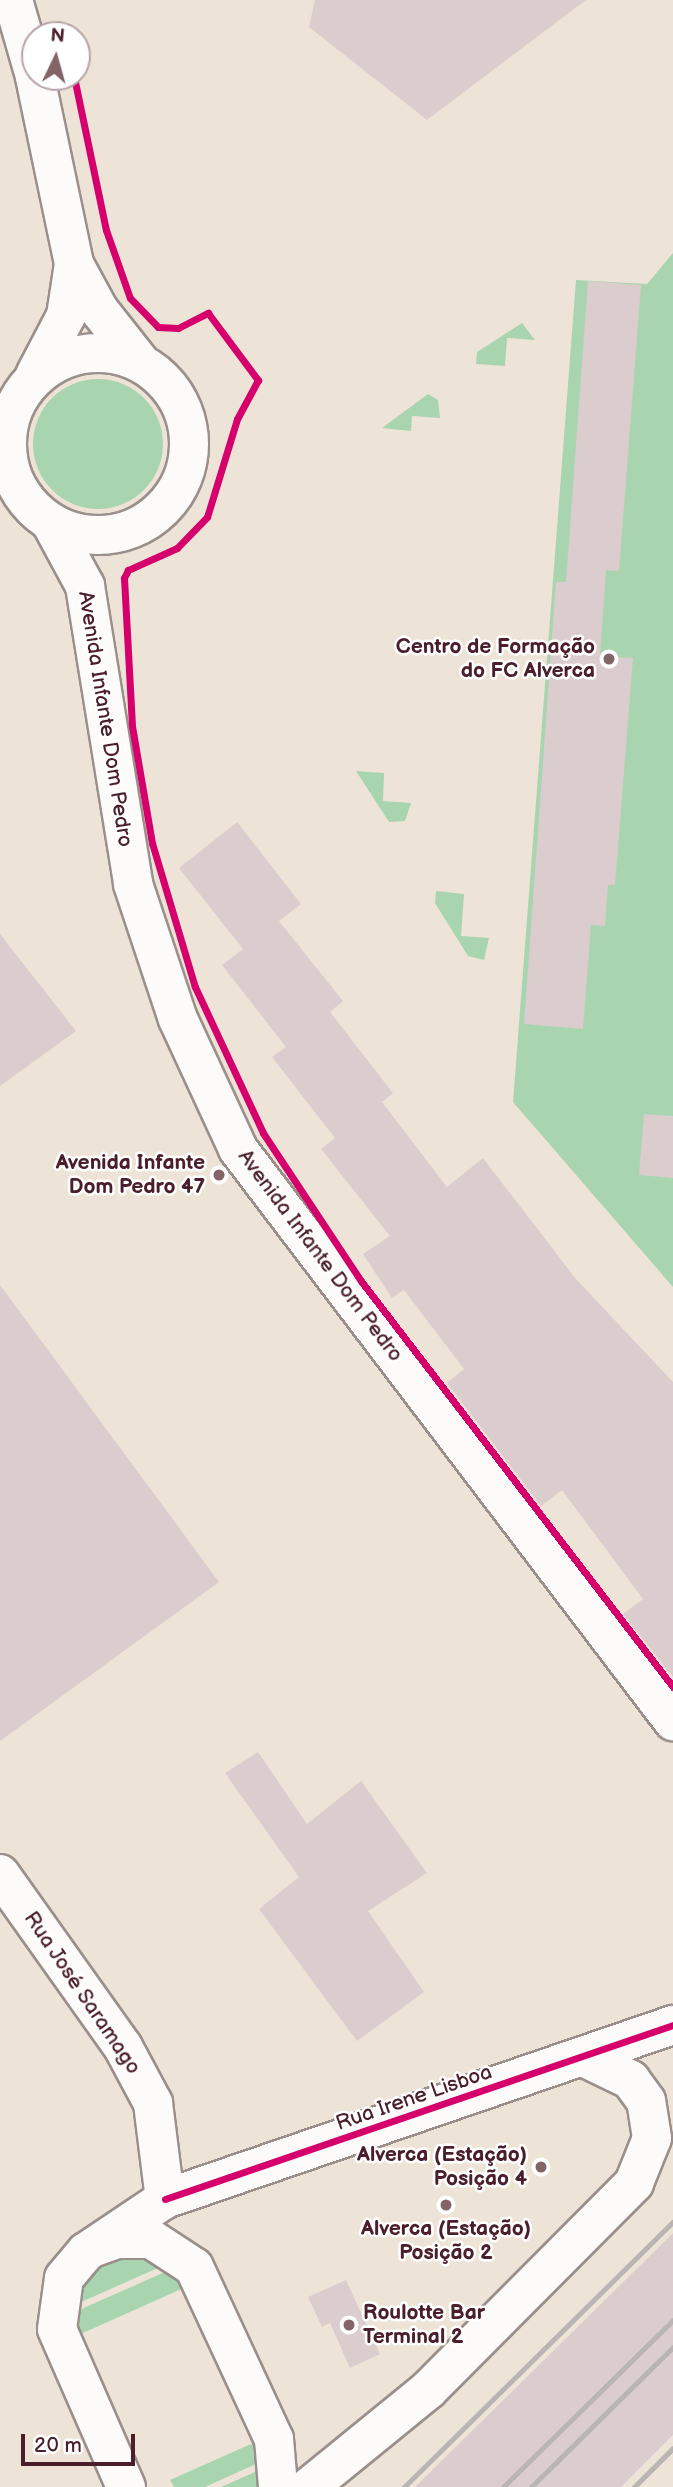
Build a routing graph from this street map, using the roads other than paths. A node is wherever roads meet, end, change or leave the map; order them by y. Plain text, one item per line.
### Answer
1 (12, 0) edge
2 (21, 30) edge
3 (38, 91) edge
4 (74, 264) junction
5 (140, 362) junction
6 (17, 397) edge
7 (27, 508) edge
8 (673, 1721) edge
9 (0, 1874) edge
10 (673, 2025) edge
11 (585, 2059) junction
12 (165, 2199) junction
13 (86, 2252) junction
14 (203, 2282) junction
15 (126, 2487) edge
16 (278, 2487) edge
17 (309, 2487) edge

1 - 2 street
3 - 4 street
4 - 5 street
4 - 6 street
5 - 6 street
5 - 7 street
6 - 7 street
7 - 8 street, Avenida Infante Dom Pedro
9 - 12 street, Rua José Saramago
10 - 11 street, Rua Irene Lisboa
11 - 12 street, Rua Irene Lisboa
11 - 17 street
12 - 13 street, Rua Irene Lisboa
12 - 14 street, Rua José Saramago
13 - 14 street
13 - 15 street, Rua Irene Lisboa
14 - 16 street

